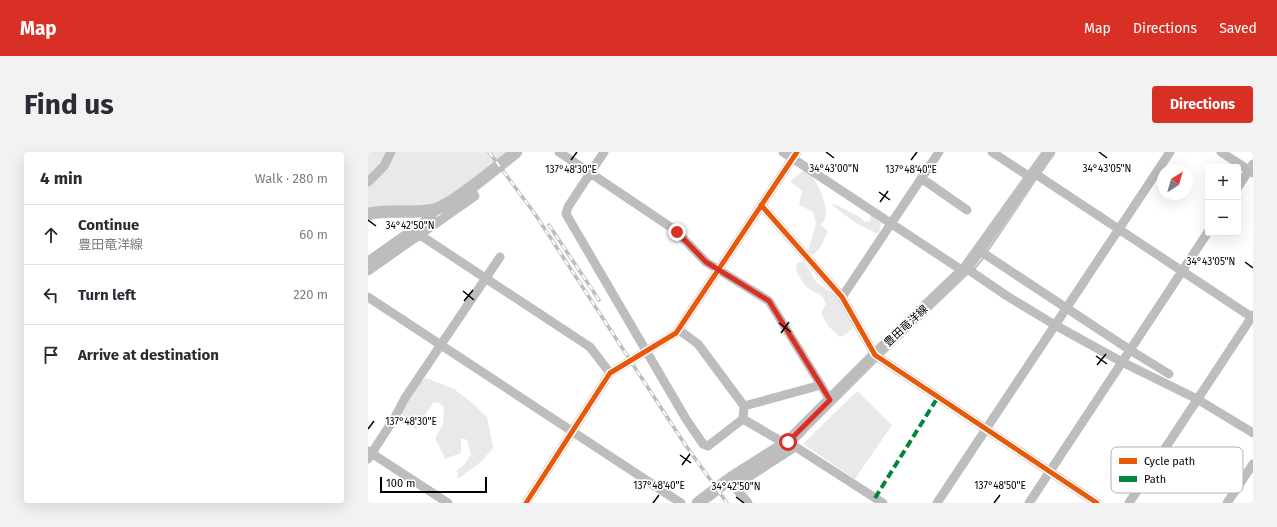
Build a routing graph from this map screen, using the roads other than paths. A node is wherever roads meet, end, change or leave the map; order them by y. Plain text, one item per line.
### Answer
1 (398, 152) edge
2 (516, 152) edge
3 (560, 152) edge
4 (604, 152) edge
5 (783, 152) edge
6 (938, 152) edge
7 (992, 152) edge
8 (1049, 152) edge
9 (1170, 152) edge
10 (1221, 152) edge
11 (390, 155) edge
12 (795, 155) edge
13 (1252, 169) edge
14 (590, 173) junction
15 (1032, 175) junction
16 (921, 178) junction
17 (368, 182) edge
18 (1241, 183) edge
19 (469, 187) junction
20 (761, 205) junction
21 (435, 209) junction
22 (967, 210) dead end
23 (368, 214) edge
24 (891, 223) junction
25 (1118, 229) junction
26 (420, 235) junction
27 (1205, 236) edge
28 (980, 251) junction
29 (500, 257) dead end
30 (368, 261) edge
31 (965, 269) junction
32 (718, 270) junction
33 (368, 271) edge
34 (1182, 271) junction
35 (485, 279) junction
36 (368, 297) edge
37 (842, 297) junction
38 (1066, 308) junction
39 (1253, 317) edge
40 (1054, 325) junction
41 (679, 330) junction
42 (440, 346) junction
43 (1130, 350) junction
44 (646, 351) junction
45 (875, 355) junction
46 (1122, 362) junction
47 (610, 373) junction
48 (1169, 374) dead end
49 (821, 385) junction
50 (1197, 399) junction
51 (830, 400) junction
52 (744, 406) junction
53 (743, 419) junction
54 (986, 430) junction
55 (572, 432) junction
56 (1253, 433) edge
57 (789, 444) junction
58 (1166, 447) edge
59 (369, 454) edge
60 (1253, 464) edge
61 (1050, 472) junction
62 (1243, 479) edge
63 (1136, 493) edge
64 (1234, 493) edge
65 (448, 503) edge
66 (526, 503) edge
67 (681, 503) edge
68 (698, 503) edge
69 (748, 503) edge
70 (883, 503) edge
71 (937, 503) edge
72 (1029, 503) edge
73 (1097, 503) edge
74 (1129, 503) edge
75 (1227, 503) edge

1 - 11 street
2 - 19 main road
3 - 14 street
4 - 14 street
5 - 12 street
6 - 16 street
7 - 15 street
8 - 15 main road, 豊田竜洋線
9 - 25 street
10 - 13 street
11 - 17 street
12 - 20 street
12 - 24 street
13 - 18 street
14 - 32 street
14 - 44 street
15 - 25 street
15 - 28 main road, 豊田竜洋線
16 - 22 street
16 - 24 street
19 - 21 main road
19 - 26 street
20 - 32 street
20 - 37 street
21 - 23 main road
21 - 30 street
24 - 31 street
24 - 37 street
25 - 34 street
25 - 38 street
26 - 33 street
26 - 35 street
27 - 34 street
28 - 31 main road, 豊田竜洋線
28 - 38 street
29 - 35 street
31 - 40 street
31 - 45 main road, 豊田竜洋線
32 - 41 street
32 - 49 street
34 - 39 street
34 - 43 street
35 - 42 street
35 - 47 street
36 - 42 street
37 - 45 street
38 - 40 street
38 - 43 street
39 - 50 street
40 - 46 street
40 - 54 street
41 - 44 street
41 - 52 street
42 - 55 street
42 - 59 street
43 - 46 street
43 - 48 street
44 - 47 street
44 - 53 street
45 - 51 main road, 豊田竜洋線
45 - 54 street
46 - 50 street
46 - 61 street
47 - 55 street
49 - 51 street
49 - 52 street
50 - 56 street
50 - 58 street
51 - 57 main road, 豊田竜洋線
52 - 53 street
53 - 57 street
54 - 61 street
54 - 71 street
55 - 66 street
55 - 67 street
57 - 68 main road, 豊田竜洋線
57 - 69 street
57 - 70 street
59 - 65 street
60 - 62 street
61 - 72 street
61 - 73 street
63 - 74 street
64 - 75 street

